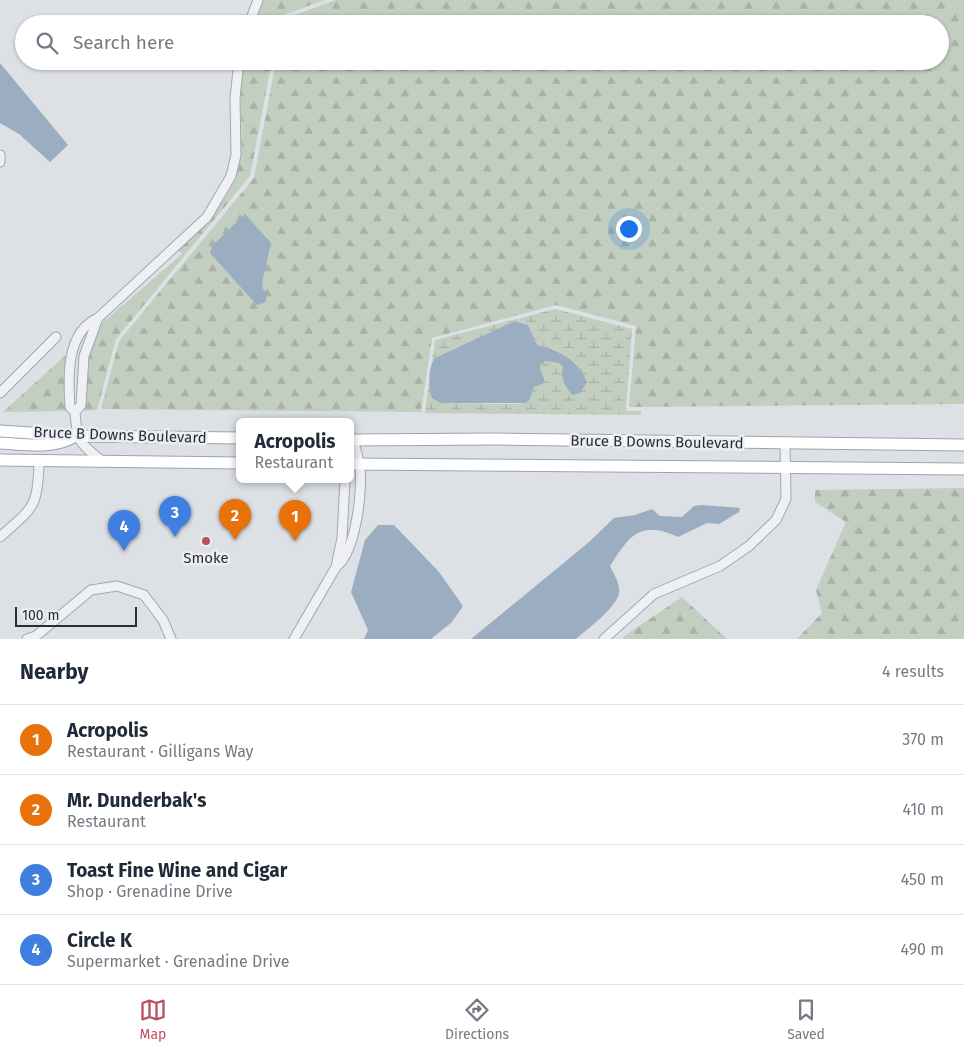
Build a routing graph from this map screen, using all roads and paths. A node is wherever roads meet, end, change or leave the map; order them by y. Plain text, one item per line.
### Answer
1 (258, 0) edge
2 (252, 15) edge
3 (238, 70) edge
4 (0, 155) edge
5 (0, 162) edge
6 (98, 318) junction
7 (56, 337) dead end
8 (0, 393) edge
9 (75, 412) junction
10 (0, 431) edge
11 (76, 436) junction
12 (236, 438) edge
13 (0, 443) edge
14 (354, 444) edge
15 (785, 444) junction
16 (964, 445) edge
17 (0, 460) edge
18 (39, 462) junction
19 (102, 462) junction
20 (236, 463) edge
21 (355, 464) edge
22 (786, 468) junction
23 (964, 470) edge
24 (345, 483) edge
25 (0, 537) edge
26 (336, 567) junction
27 (33, 638) edge
28 (171, 639) edge
29 (294, 639) edge
30 (604, 639) edge

1 - 2 street
3 - 6 street
4 - 5 street
6 - 9 street
6 - 9 street
7 - 8 street
9 - 11 street
10 - 11 main road, Bruce B Downs Boulevard
11 - 12 main road, Bruce B Downs Boulevard
11 - 13 main road
11 - 19 street
14 - 15 main road, Bruce B Downs Boulevard
15 - 16 main road, Bruce B Downs Boulevard
15 - 22 street
17 - 18 main road, Bruce B Downs Boulevard
18 - 19 main road, Bruce B Downs Boulevard
18 - 25 street
19 - 20 main road, Bruce B Downs Boulevard
21 - 22 main road, Bruce B Downs Boulevard
21 - 26 street
22 - 23 main road, Bruce B Downs Boulevard
22 - 30 street
24 - 26 street
26 - 29 street
27 - 28 street

